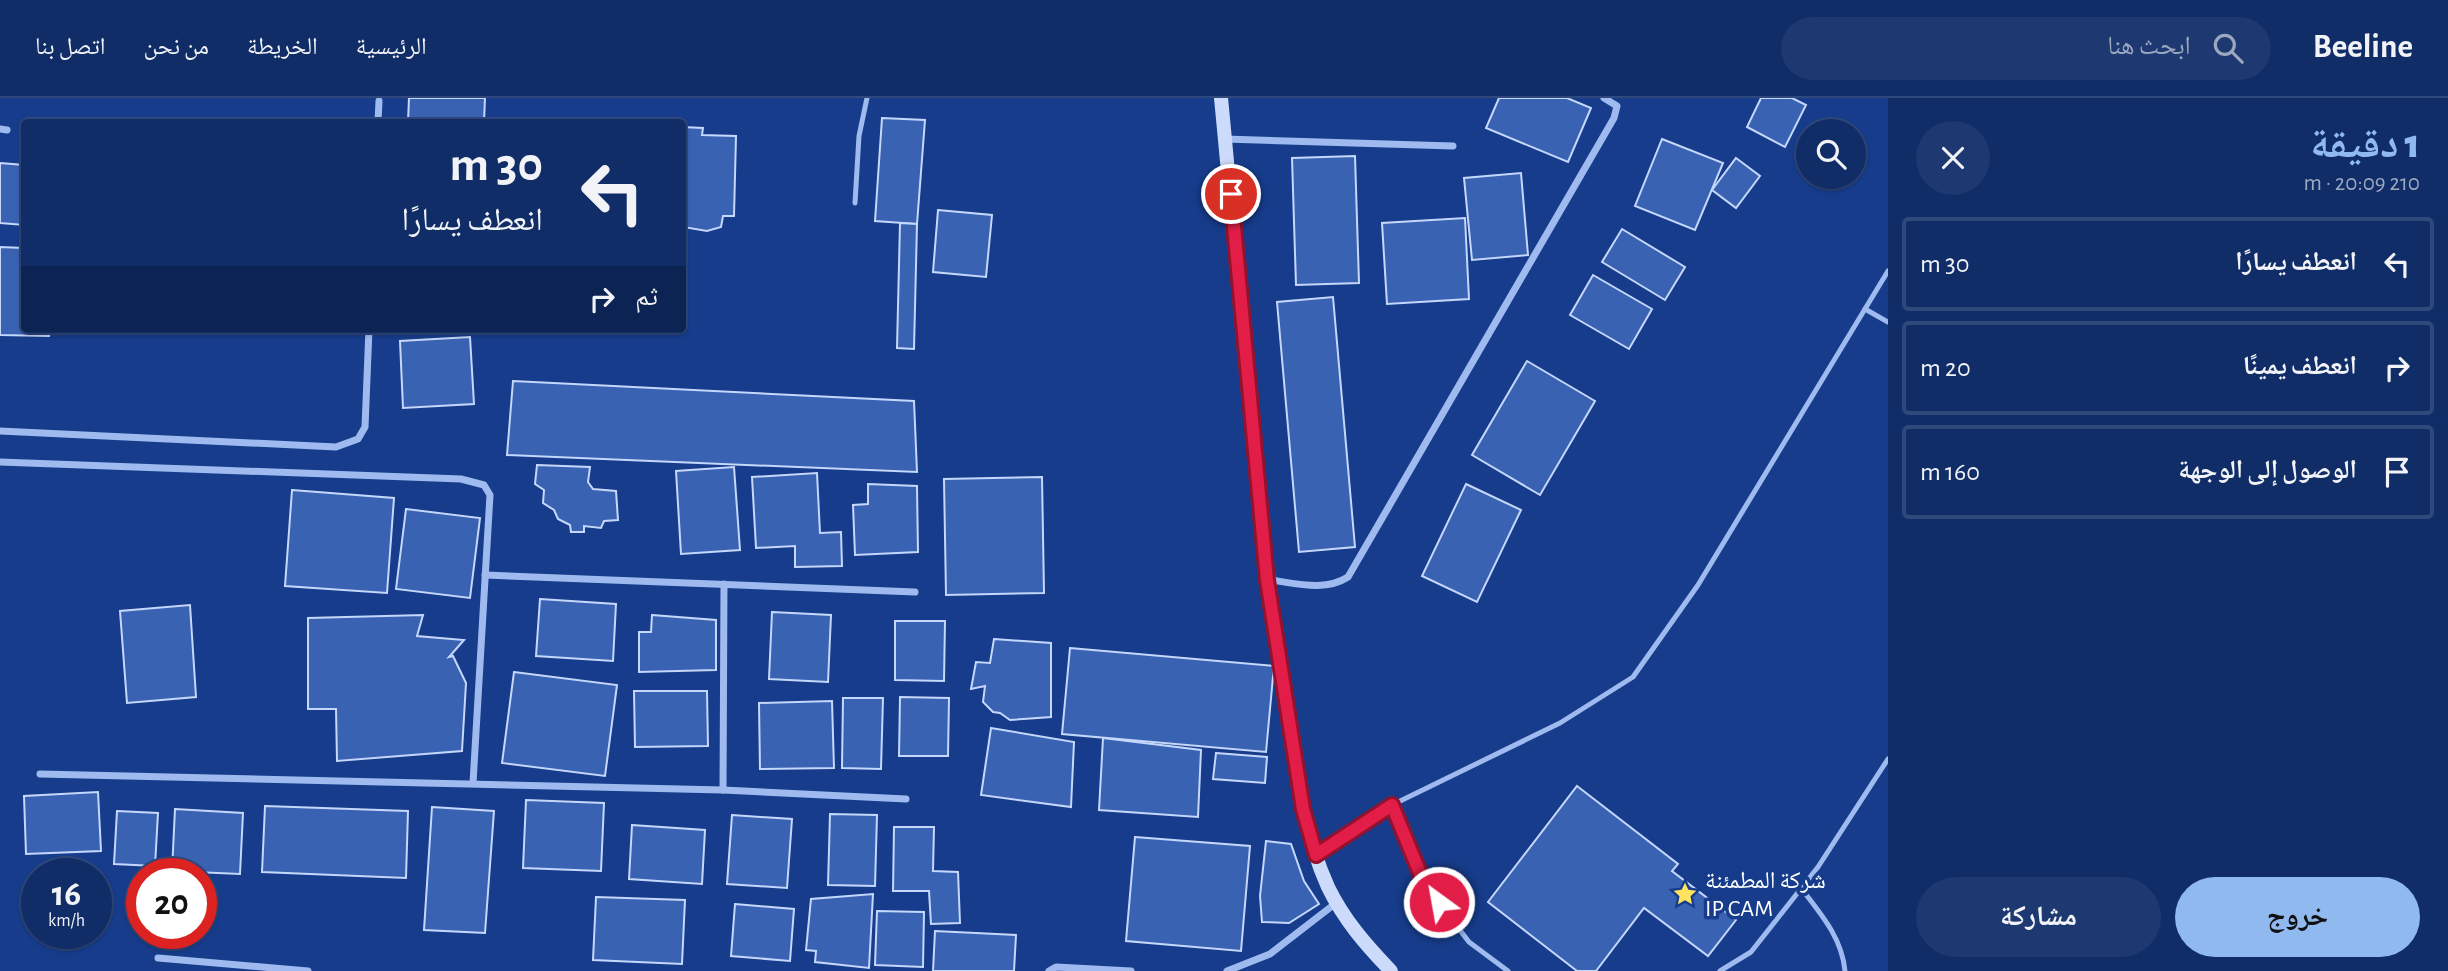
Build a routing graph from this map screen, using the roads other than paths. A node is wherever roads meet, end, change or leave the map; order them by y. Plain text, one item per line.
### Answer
1 (867, 98) edge
2 (1222, 98) edge
3 (1604, 98) edge
4 (379, 101) dead end
5 (378, 119) edge
6 (1225, 139) junction
7 (1454, 146) dead end
8 (855, 203) dead end
9 (1888, 271) edge
10 (1865, 309) junction
11 (1888, 322) edge
12 (369, 333) edge
13 (0, 431) edge
14 (0, 462) edge
15 (485, 575) junction
16 (1267, 580) junction
17 (724, 584) junction
18 (915, 593) dead end
19 (1888, 759) edge
20 (40, 774) dead end
21 (473, 783) junction
22 (723, 790) junction
23 (906, 799) dead end
24 (1392, 805) junction
25 (1316, 855) junction
26 (1801, 888) junction
27 (1336, 903) junction
28 (158, 958) dead end
29 (309, 971) edge
30 (1049, 971) edge
31 (1131, 971) edge
32 (1227, 971) edge
33 (1391, 971) edge
34 (1508, 971) edge
35 (1720, 971) edge
36 (1845, 971) edge

1 - 8 lane
2 - 6 main road
3 - 16 street
4 - 5 street
6 - 7 street
6 - 16 main road
9 - 10 lane
10 - 11 lane
10 - 24 lane
12 - 13 street
14 - 15 street
15 - 17 street
15 - 21 street
16 - 25 main road
17 - 18 street
17 - 22 street
19 - 26 lane
20 - 21 street
21 - 22 street
22 - 23 street
24 - 25 lane
24 - 34 lane
25 - 27 main road
26 - 35 lane
26 - 36 lane
27 - 32 street
27 - 33 main road
28 - 29 street
30 - 31 street

